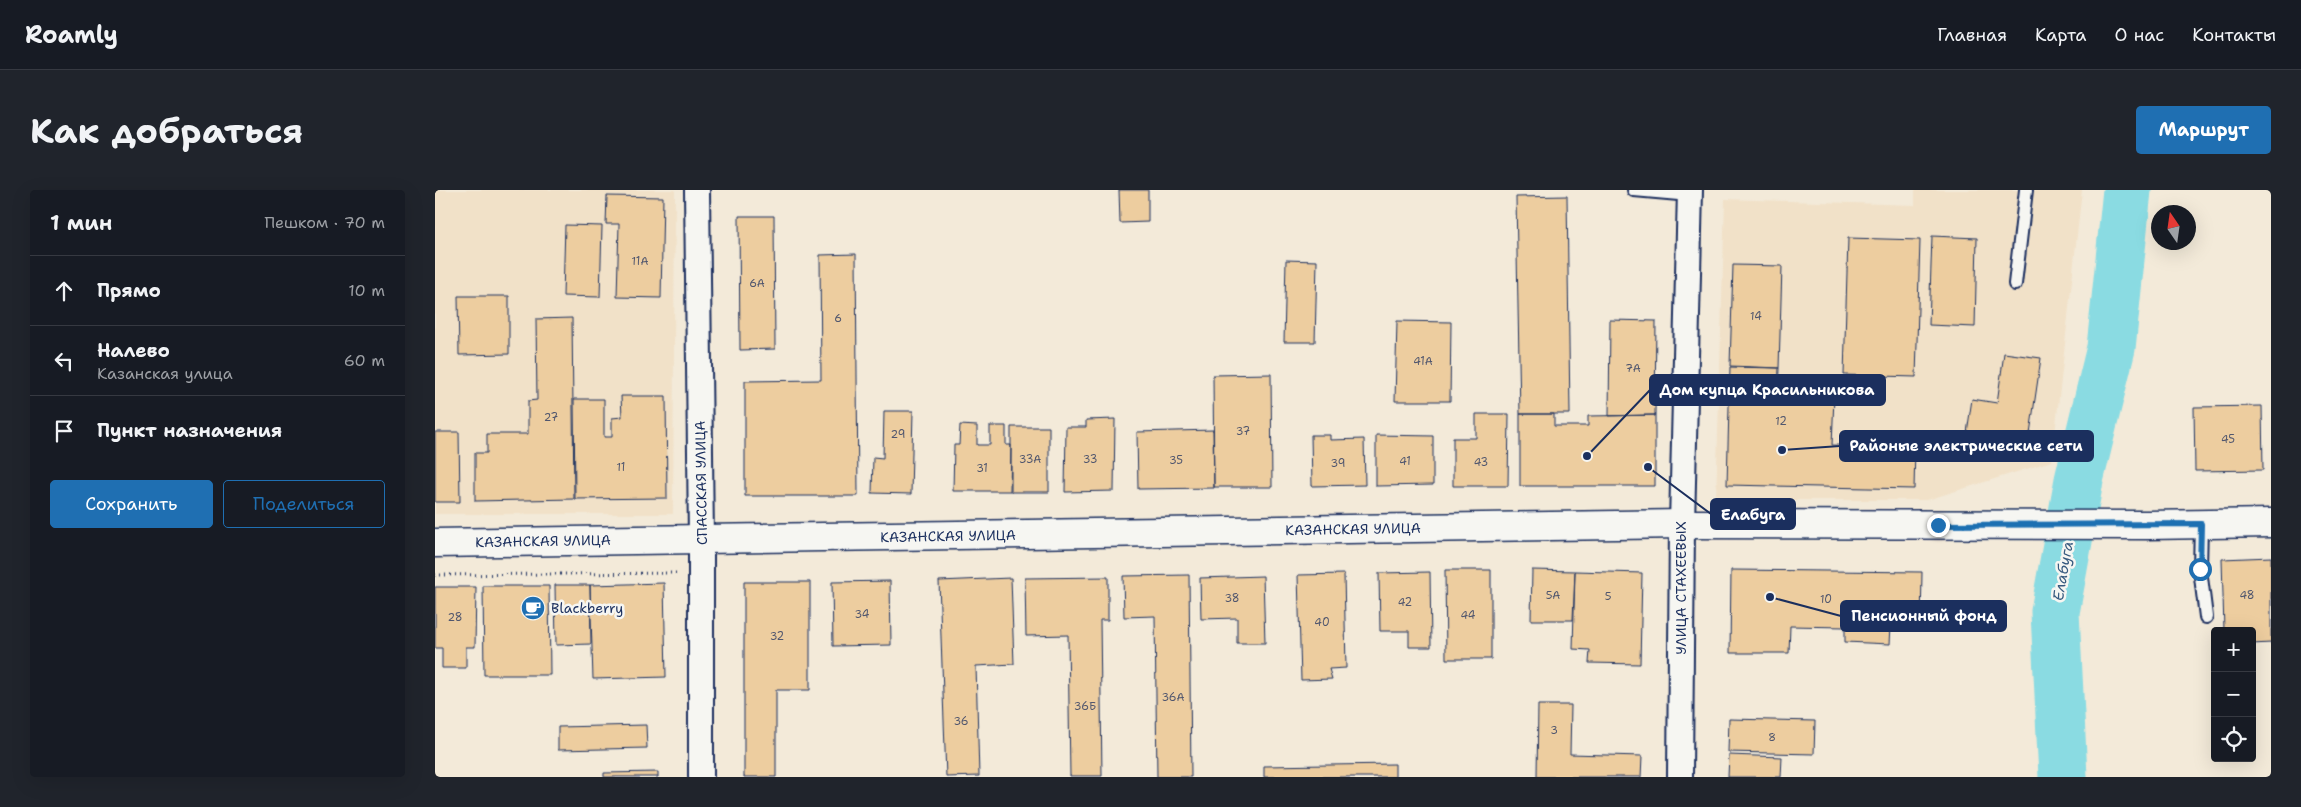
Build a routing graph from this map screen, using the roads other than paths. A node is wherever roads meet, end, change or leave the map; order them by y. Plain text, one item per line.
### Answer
1 (697, 190) edge
2 (1634, 190) edge
3 (2026, 190) edge
4 (1690, 192) edge
5 (2015, 284) dead end
6 (2271, 523) edge
7 (1682, 524) junction
8 (2201, 524) junction
9 (701, 540) junction
10 (435, 543) edge
11 (2206, 617) dead end
12 (701, 777) edge
13 (1680, 777) edge

1 - 9 street, СПАССКАЯ УЛИЦА
2 - 4 lane
3 - 5 lane
4 - 7 street, УЛИЦА СТАХЕЕВЫХ
6 - 8 street, КАЗАНСКАЯ УЛИЦА
7 - 8 street, КАЗАНСКАЯ УЛИЦА
7 - 9 street, КАЗАНСКАЯ УЛИЦА
7 - 13 street, УЛИЦА СТАХЕЕВЫХ
8 - 11 lane
9 - 10 street, КАЗАНСКАЯ УЛИЦА
9 - 12 street, СПАССКАЯ УЛИЦА

